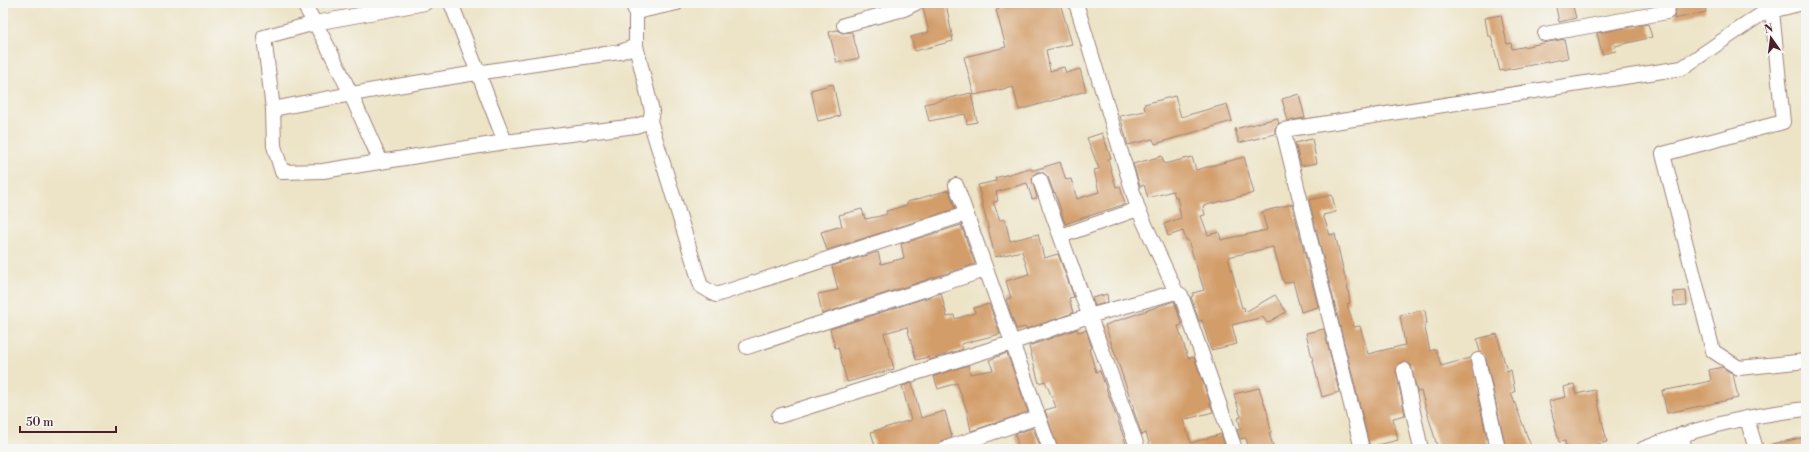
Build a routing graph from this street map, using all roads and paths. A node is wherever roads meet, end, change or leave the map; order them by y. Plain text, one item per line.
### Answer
1 (303, 3) edge
2 (425, 3) edge
3 (451, 3) edge
4 (677, 3) edge
5 (916, 3) edge
6 (1076, 3) edge
7 (1669, 3) edge
8 (1794, 4) edge
9 (634, 7) edge
10 (1772, 11) junction
11 (315, 23) junction
12 (844, 25) dead end
13 (1545, 34) dead end
14 (636, 46) junction
15 (477, 72) junction
16 (350, 93) junction
17 (273, 109) junction
18 (650, 121) junction
19 (505, 142) junction
20 (381, 162) junction
21 (1040, 180) dead end
22 (956, 185) dead end
23 (1138, 209) junction
24 (966, 214) junction
25 (1060, 236) junction
26 (985, 270) junction
27 (1176, 292) junction
28 (1089, 316) junction
29 (1011, 343) junction
30 (747, 347) dead end
31 (1478, 360) dead end
32 (1806, 361) edge
33 (1404, 370) dead end
34 (1806, 409) edge
35 (779, 416) dead end
36 (1038, 417) junction
37 (1747, 419) junction
38 (1681, 434) junction
39 (944, 449) edge
40 (1050, 449) edge
41 (1138, 449) edge
42 (1235, 449) edge
43 (1362, 449) edge
44 (1421, 449) edge
45 (1498, 449) edge
46 (1643, 449) edge
47 (1686, 449) edge
48 (1756, 449) edge

1 - 11 street
2 - 11 street
3 - 15 street
4 - 9 street
5 - 12 street
6 - 23 street
7 - 13 street
8 - 10 street
9 - 14 street
10 - 32 street
10 - 43 street
11 - 16 street
11 - 17 street
14 - 15 street
14 - 18 street
15 - 16 street
15 - 19 street
16 - 17 street
16 - 20 street
17 - 20 street
18 - 19 street
18 - 24 street
19 - 20 street
21 - 25 street
22 - 24 street
23 - 25 street
23 - 27 street
24 - 26 street
25 - 28 street
26 - 29 street
26 - 30 street
27 - 28 street
27 - 42 street
28 - 29 street
28 - 41 street
29 - 35 street
29 - 36 street
31 - 45 street
33 - 44 street
34 - 37 street
36 - 39 street
36 - 40 street
37 - 38 street
37 - 48 street
38 - 46 street
38 - 47 street

